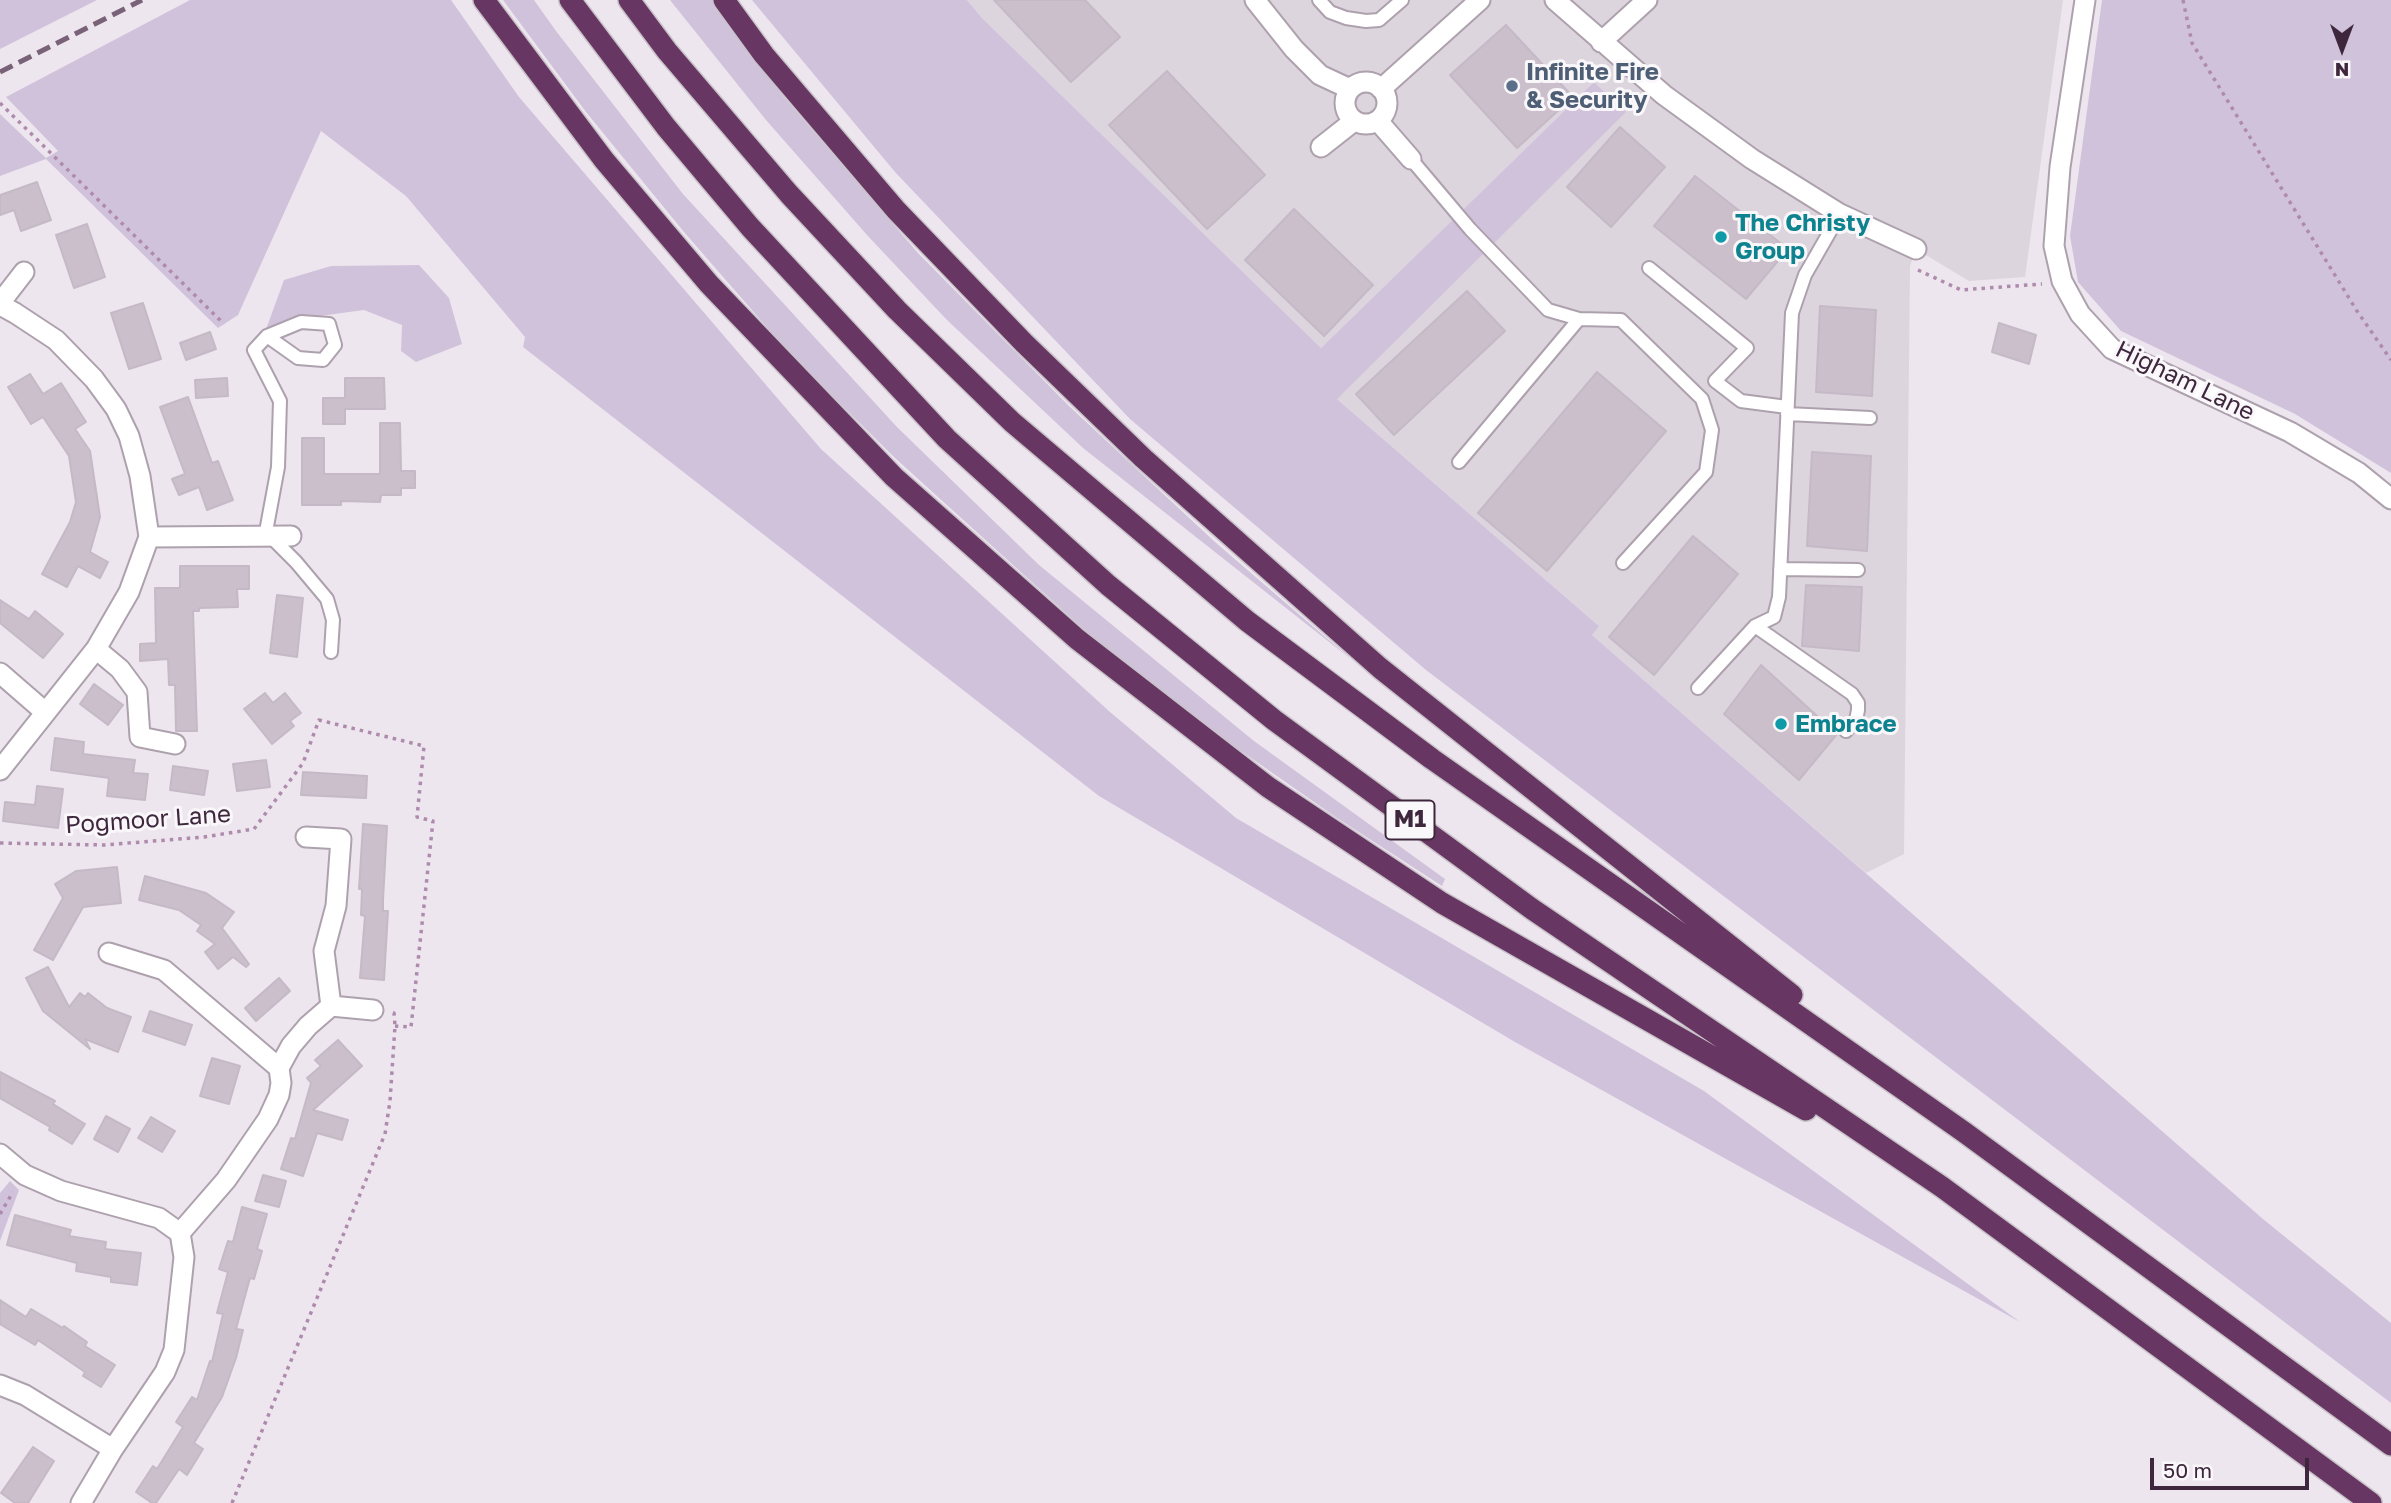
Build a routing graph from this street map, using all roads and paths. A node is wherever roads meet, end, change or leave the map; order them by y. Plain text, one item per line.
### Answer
1 (484, 0) edge
2 (570, 0) edge
3 (629, 0) edge
4 (724, 0) edge
5 (1255, 0) edge
6 (1319, 0) edge
7 (1480, 0) edge
8 (1555, 0) edge
9 (1647, 0) edge
10 (2085, 0) edge
11 (2183, 0) edge
12 (1394, 3) edge
13 (1601, 42) junction
14 (1350, 89) junction
15 (1381, 89) junction
16 (0, 103) edge
17 (1354, 121) junction
18 (1378, 121) junction
19 (1321, 147) dead end
20 (1411, 159) joint
21 (1840, 214) junction
22 (1916, 249) joint
23 (1648, 268) dead end
24 (24, 272) dead end
25 (2062, 281) junction
26 (0, 304) edge
27 (1579, 319) junction
28 (225, 324) dead end
29 (267, 336) junction
30 (2391, 360) edge
31 (1787, 410) junction
32 (1870, 418) dead end
33 (1459, 461) dead end
34 (2391, 499) edge
35 (291, 536) dead end
36 (149, 537) junction
37 (267, 537) junction
38 (1623, 563) dead end
39 (1780, 569) junction
40 (1858, 570) dead end
41 (1755, 626) junction
42 (96, 649) junction
43 (331, 652) dead end
44 (0, 673) edge
45 (1698, 688) dead end
46 (45, 712) junction
47 (1846, 731) dead end
48 (175, 744) dead end
49 (0, 770) edge
50 (306, 837) dead end
51 (0, 843) edge
52 (109, 953) dead end
53 (331, 1006) junction
54 (373, 1010) joint
55 (395, 1026) junction
56 (279, 1068) junction
57 (1964, 1132) junction
58 (0, 1154) edge
59 (25, 1175) junction
60 (1942, 1187) junction
61 (0, 1214) edge
62 (180, 1233) junction
63 (0, 1385) edge
64 (2391, 1445) edge
65 (113, 1449) junction
66 (81, 1503) edge
67 (232, 1503) edge
68 (2371, 1503) edge

1 - 60 highway, M1
2 - 60 highway, M1
3 - 57 highway, M1
4 - 57 highway, M1
5 - 14 street
6 - 12 lane
7 - 15 street
8 - 13 street
9 - 13 street
10 - 25 street, Higham Lane
11 - 30 path
13 - 21 street
14 - 15 street
14 - 17 street
15 - 18 street
16 - 28 path
17 - 18 street
17 - 19 street
18 - 20 street
20 - 27 lane
21 - 22 street
21 - 31 lane
22 - 25 path
23 - 31 lane
24 - 26 street
25 - 34 street, Higham Lane
26 - 36 street
27 - 33 lane
27 - 38 lane
29 - 29 lane
29 - 37 lane
31 - 32 lane
31 - 39 lane
35 - 37 street
36 - 37 street
36 - 42 street
37 - 43 lane
39 - 40 lane
39 - 41 lane
41 - 45 lane
41 - 47 lane
42 - 46 street
42 - 48 street
44 - 46 street
46 - 49 street
50 - 53 street
51 - 55 path, Pogmoor Lane
52 - 56 street
53 - 54 street
53 - 56 street
54 - 55 path
55 - 67 path
56 - 62 street
57 - 64 highway, M1
58 - 59 street
59 - 61 path
59 - 62 street
60 - 68 highway, M1
62 - 65 street
63 - 65 street
65 - 66 street

